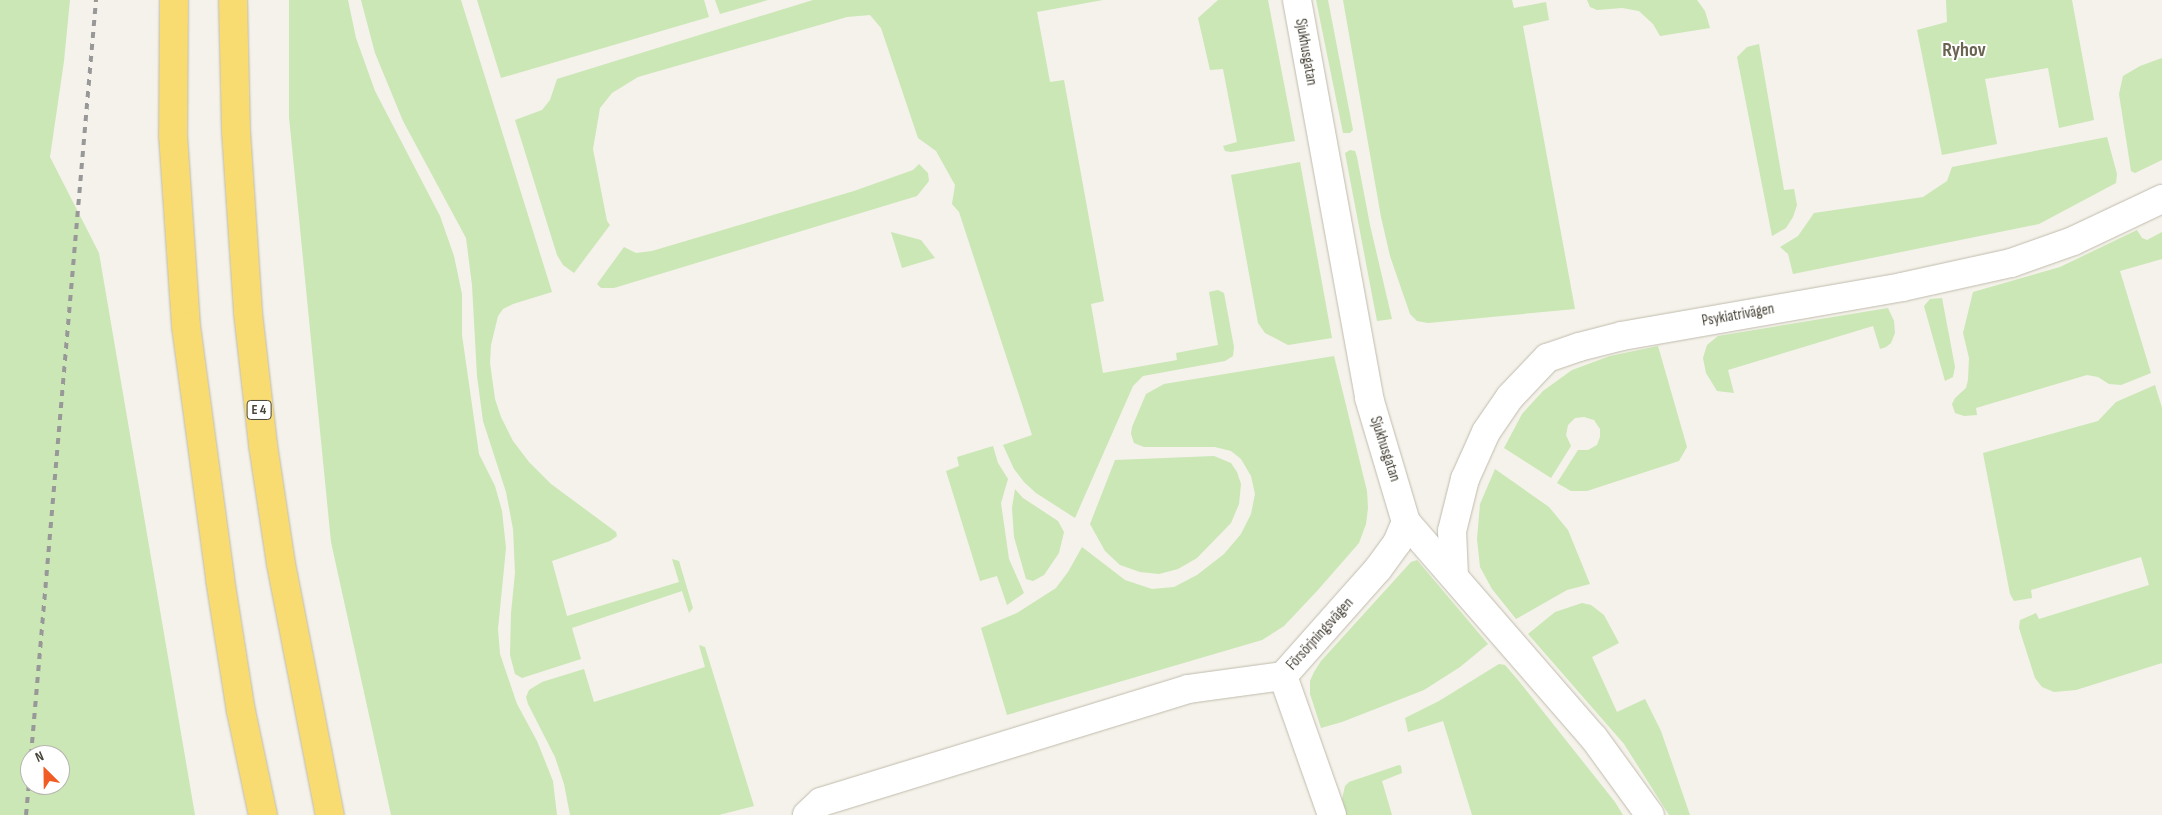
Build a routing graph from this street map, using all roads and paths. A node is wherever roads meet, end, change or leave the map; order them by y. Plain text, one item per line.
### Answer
1 (174, 0) edge
2 (234, 0) edge
3 (1297, 0) edge
4 (2162, 200) edge
5 (1406, 522) junction
6 (1454, 576) junction
7 (1283, 676) junction
8 (262, 815) edge
9 (330, 815) edge
10 (807, 815) edge
11 (1332, 815) edge
12 (1650, 815) edge

1 - 8 highway
2 - 9 highway, E 4
3 - 5 street, Sjukhusgatan
4 - 6 street, Psykiatrivägen
5 - 6 street, Sjukhusgatan
5 - 7 street, Försörjningsvägen
6 - 12 street, Sjukhusgatan
7 - 10 street
7 - 11 street, Försörjningsvägen

